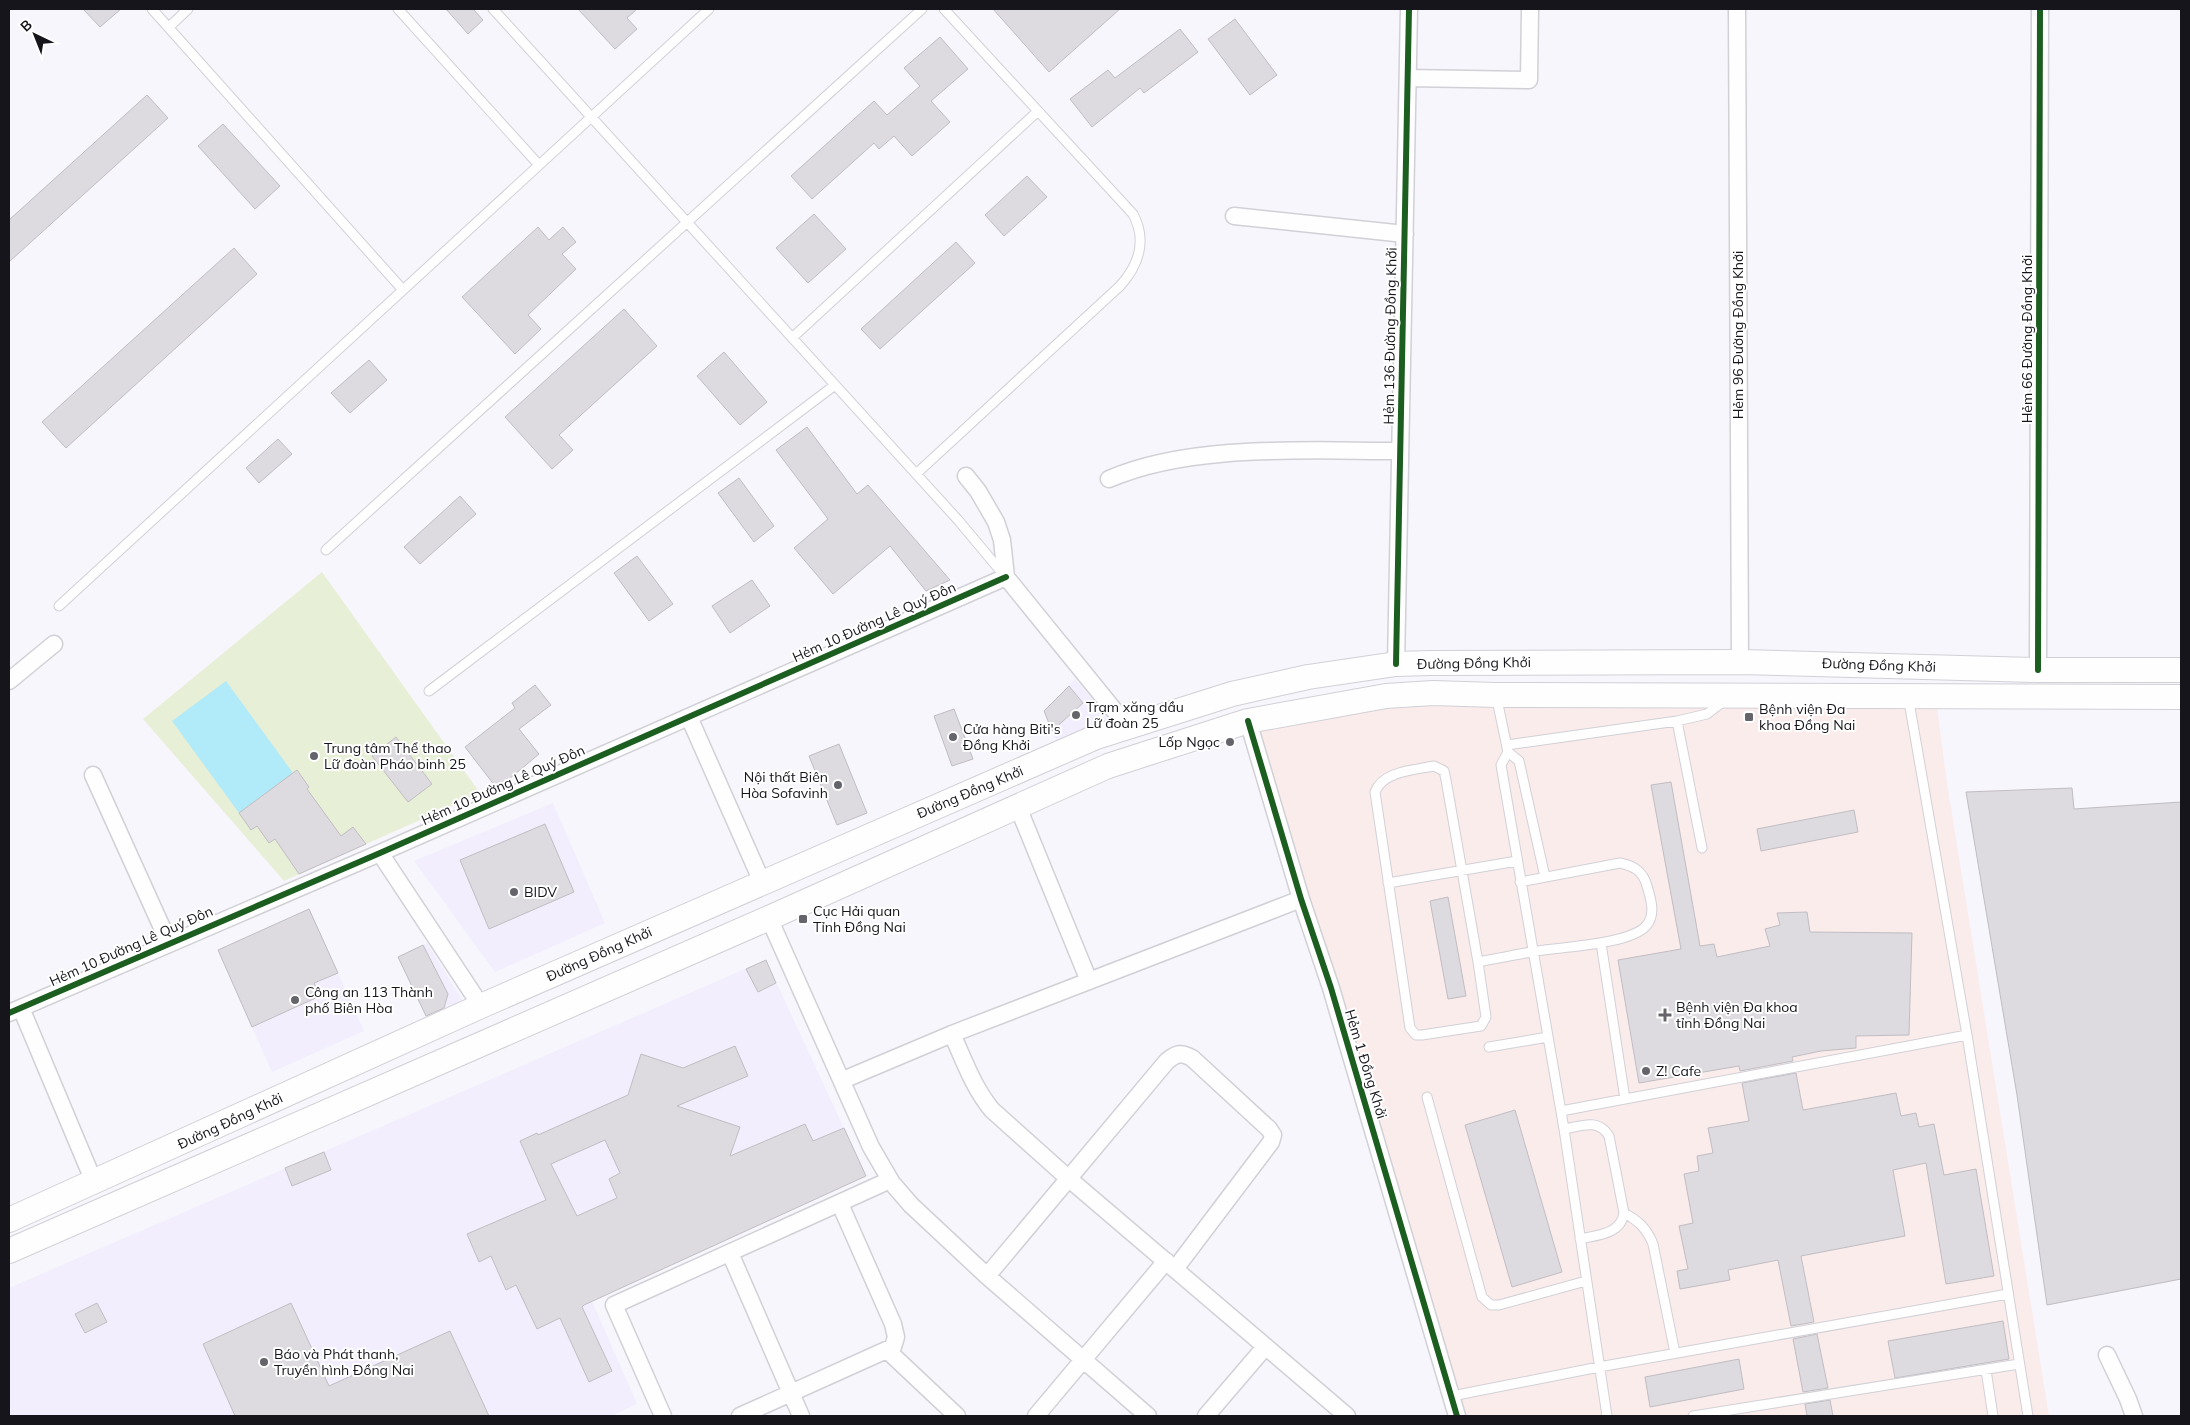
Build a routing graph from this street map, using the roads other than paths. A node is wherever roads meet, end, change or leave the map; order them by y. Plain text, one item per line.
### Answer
1 (152, 9) edge
2 (188, 9) edge
3 (398, 9) edge
4 (493, 9) edge
5 (708, 9) edge
6 (922, 9) edge
7 (944, 9) edge
8 (1409, 9) edge
9 (1530, 9) edge
10 (1737, 9) edge
11 (2040, 9) edge
12 (169, 27) junction
13 (1408, 78) junction
14 (1038, 111) junction
15 (591, 117) junction
16 (539, 165) junction
17 (1234, 216) dead end
18 (687, 222) junction
19 (1405, 234) junction
20 (403, 290) junction
21 (792, 338) junction
22 (835, 384) junction
23 (1400, 451) junction
24 (916, 474) junction
25 (966, 476) dead end
26 (1109, 479) dead end
27 (326, 550) dead end
28 (1006, 577) junction
29 (59, 606) dead end
30 (54, 644) dead end
31 (1740, 662) junction
32 (1396, 664) junction
33 (2038, 670) junction
34 (2181, 670) edge
35 (9, 680) edge
36 (430, 691) dead end
37 (1496, 695) junction
38 (1732, 695) junction
39 (1908, 696) junction
40 (2035, 697) junction
41 (2181, 697) edge
42 (690, 717) junction
43 (1248, 721) junction
44 (1677, 721) junction
45 (1128, 726) junction
46 (1507, 748) junction
47 (1141, 755) junction
48 (93, 774) dead end
49 (1018, 807) junction
50 (1702, 848) dead end
51 (380, 853) junction
52 (1517, 861) junction
53 (1462, 869) junction
54 (1545, 877) junction
55 (762, 882) junction
56 (1520, 882) junction
57 (1388, 883) junction
58 (1301, 899) junction
59 (769, 918) junction
60 (628, 941) junction
61 (169, 943) junction
62 (1601, 943) junction
63 (1532, 952) junction
64 (1478, 962) junction
65 (643, 973) junction
66 (1089, 981) junction
67 (481, 1006) junction
68 (15, 1010) edge
69 (952, 1034) junction
70 (1966, 1034) junction
71 (1548, 1037) junction
72 (1488, 1047) dead end
73 (843, 1080) junction
74 (1428, 1097) dead end
75 (1625, 1099) junction
76 (1561, 1111) junction
77 (1564, 1129) junction
78 (1068, 1178) junction
79 (890, 1180) junction
80 (94, 1182) junction
81 (840, 1204) junction
82 (1624, 1213) junction
83 (9, 1220) edge
84 (1580, 1239) junction
85 (9, 1251) edge
86 (730, 1253) junction
87 (1170, 1265) junction
88 (987, 1276) junction
89 (1586, 1282) junction
90 (2008, 1294) junction
91 (1265, 1347) junction
92 (888, 1351) junction
93 (1675, 1353) junction
94 (2107, 1355) dead end
95 (1083, 1360) junction
96 (2019, 1364) junction
97 (1599, 1367) junction
98 (1986, 1370) junction
99 (791, 1394) junction
100 (1452, 1396) junction
101 (663, 1416) edge
102 (740, 1416) edge
103 (801, 1416) edge
104 (957, 1416) edge
105 (1036, 1416) edge
106 (1148, 1416) edge
107 (1206, 1416) edge
108 (1347, 1416) edge
109 (1457, 1416) edge
110 (1607, 1416) edge
111 (1693, 1416) edge
112 (1993, 1416) edge
113 (2028, 1416) edge
114 (2134, 1416) edge

1 - 12 lane
2 - 12 lane
3 - 16 lane
4 - 15 lane
5 - 15 lane
6 - 18 lane
7 - 14 lane
8 - 13 street, Hẻm 136 Đường Đồng Khởi
9 - 13 street
10 - 31 street, Hẻm 96 Đường Đồng Khởi
11 - 33 street, Hẻm 66 Đường Đồng Khởi
12 - 20 lane
13 - 19 street, Hẻm 136 Đường Đồng Khởi
14 - 21 lane
14 - 24 lane
15 - 16 lane
15 - 18 lane
16 - 20 lane
17 - 19 street
18 - 21 lane
18 - 27 lane
19 - 23 street, Hẻm 136 Đường Đồng Khởi
20 - 29 lane
21 - 22 lane
22 - 24 lane
22 - 36 lane
23 - 26 street
23 - 32 street, Hẻm 136 Đường Đồng Khởi
24 - 28 lane
25 - 28 street
28 - 42 street, Hẻm 10 Đường Lê Quý Đôn
28 - 45 street
30 - 35 street
31 - 32 main road, Đường Đồng Khởi
31 - 33 main road, Đường Đồng Khởi
32 - 45 main road, Đường Đồng Khởi
33 - 34 main road, Đường Đồng Khởi
33 - 40 main road
37 - 38 main road, Đường Đồng Khởi
37 - 43 main road, Đường Đồng Khởi
37 - 46 lane
38 - 39 main road, Đường Đồng Khởi
38 - 44 lane
39 - 40 main road, Đường Đồng Khởi
39 - 70 lane
40 - 41 main road, Đường Đồng Khởi
42 - 51 street, Hẻm 10 Đường Lê Quý Đôn
42 - 55 street
43 - 47 main road, Đường Đồng Khởi
43 - 58 street, Hẻm 1 Đồng Khởi
44 - 46 lane
44 - 50 lane
45 - 47 main road
45 - 55 main road, Đường Đồng Khởi
46 - 52 lane
46 - 54 lane
47 - 49 main road, Đường Đồng Khởi
48 - 61 street
49 - 59 main road, Đường Đồng Khởi
49 - 66 street
51 - 61 street, Hẻm 10 Đường Lê Quý Đôn
51 - 67 street
52 - 53 lane
52 - 56 lane
53 - 57 lane
53 - 57 lane
53 - 64 lane
54 - 56 lane
54 - 62 lane
55 - 60 main road, Đường Đồng Khởi
56 - 63 lane
57 - 64 lane
58 - 66 street
58 - 100 street, Hẻm 1 Đồng Khởi
59 - 65 main road, Đường Đồng Khởi
59 - 73 street
60 - 65 main road
60 - 67 main road, Đường Đồng Khởi
61 - 68 street, Hẻm 10 Đường Lê Quý Đôn
62 - 63 lane
62 - 75 lane
63 - 64 lane
63 - 71 lane
65 - 85 main road, Đường Đồng Khởi
66 - 69 street
67 - 80 main road, Đường Đồng Khởi
68 - 80 street
69 - 73 street
69 - 78 street
70 - 75 lane
70 - 90 lane
71 - 72 lane
71 - 76 lane
73 - 79 street
74 - 89 lane
75 - 76 lane
76 - 77 lane
77 - 82 lane
77 - 84 lane
78 - 87 street
78 - 87 street
78 - 88 street
79 - 81 street
79 - 88 street
80 - 83 main road, Đường Đồng Khởi
81 - 86 street
81 - 92 street
82 - 84 lane
82 - 93 lane
84 - 89 lane
86 - 99 street
86 - 101 street
87 - 91 street
87 - 95 street
88 - 95 street
89 - 97 lane
90 - 93 lane
90 - 96 lane
91 - 107 street
91 - 108 street
92 - 99 street
92 - 104 street
93 - 97 lane
94 - 114 street
95 - 105 street
95 - 106 street
96 - 98 lane
96 - 113 lane
97 - 100 lane
97 - 110 lane
98 - 111 lane
98 - 112 lane
99 - 102 street
99 - 103 street
100 - 109 street, Hẻm 1 Đồng Khởi

